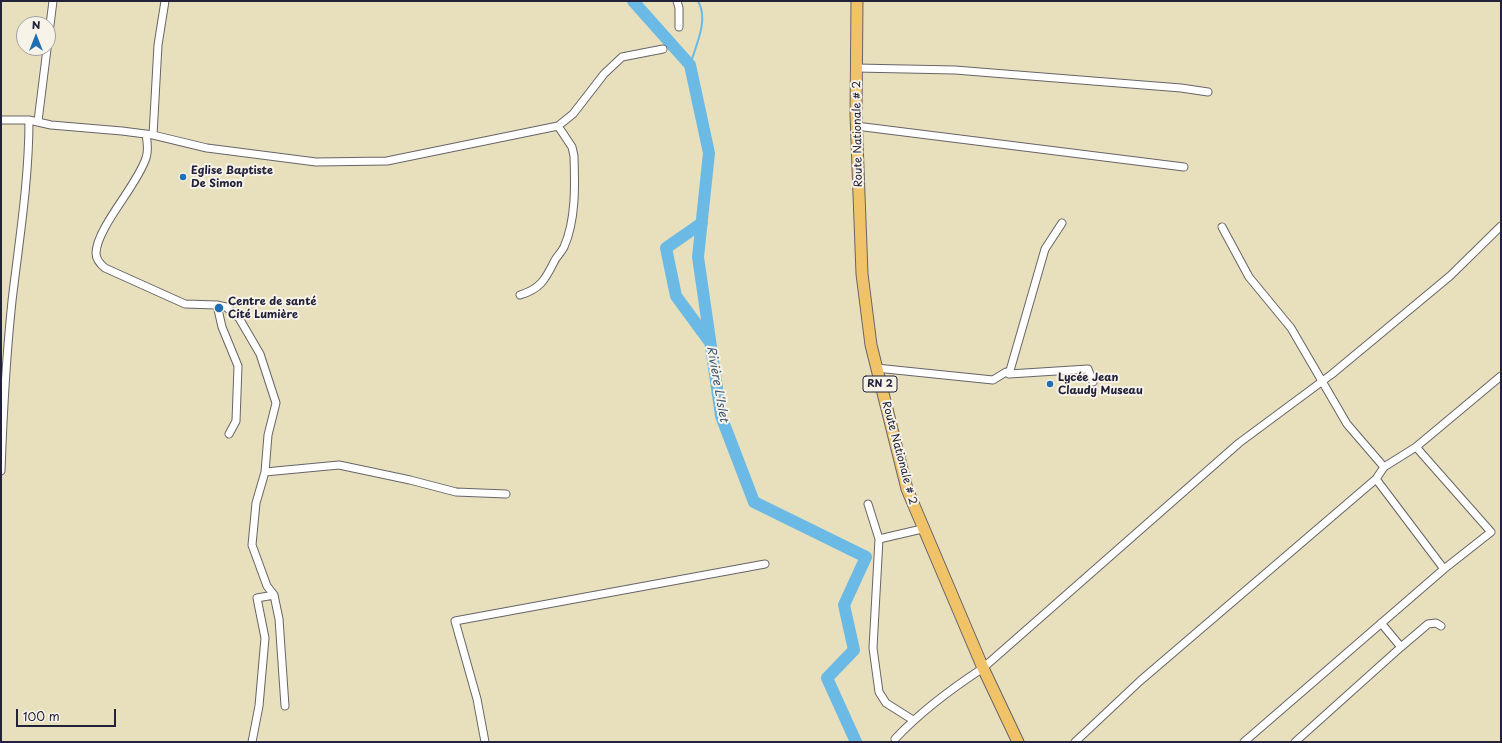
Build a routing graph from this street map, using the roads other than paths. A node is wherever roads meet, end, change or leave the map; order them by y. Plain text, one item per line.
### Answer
1 (53, 1) edge
2 (165, 1) edge
3 (677, 1) edge
4 (857, 1) edge
5 (679, 27) dead end
6 (664, 49) dead end
7 (856, 68) junction
8 (1208, 92) dead end
9 (1, 120) edge
10 (29, 120) junction
11 (38, 121) junction
12 (558, 126) junction
13 (856, 126) junction
14 (149, 135) junction
15 (1184, 168) dead end
16 (1062, 223) dead end
17 (1501, 226) edge
18 (1222, 227) dead end
19 (520, 295) dead end
20 (217, 305) junction
21 (876, 368) junction
22 (1009, 374) junction
23 (1501, 376) edge
24 (1322, 381) junction
25 (1093, 382) dead end
26 (230, 434) dead end
27 (1416, 446) junction
28 (1384, 467) junction
29 (1, 471) edge
30 (265, 472) junction
31 (1376, 480) junction
32 (506, 494) dead end
33 (868, 504) dead end
34 (922, 529) junction
35 (879, 539) junction
36 (765, 564) dead end
37 (1444, 569) junction
38 (274, 595) junction
39 (1381, 623) junction
40 (1441, 626) dead end
41 (1402, 647) junction
42 (983, 668) junction
43 (285, 706) dead end
44 (913, 720) junction
45 (895, 739) dead end
46 (252, 742) edge
47 (485, 742) edge
48 (1018, 742) edge
49 (1075, 742) edge
50 (1244, 742) edge
51 (1295, 742) edge

1 - 11 street
2 - 14 street
3 - 5 street
4 - 7 main road, Route Nationale # 2 / RN 2
6 - 12 street
7 - 8 street
7 - 13 main road, Route Nationale # 2 / RN 2
9 - 10 street
10 - 11 street
10 - 29 street
11 - 14 street
12 - 14 street
12 - 19 street
13 - 15 street
13 - 21 main road, Route Nationale # 2 / RN 2
14 - 20 street
16 - 22 street
17 - 24 street
18 - 24 street
20 - 26 street
20 - 30 street
21 - 22 street
21 - 34 main road, Route Nationale # 2 / RN 2
22 - 25 street
23 - 27 street
24 - 28 street
24 - 42 street
27 - 28 street
27 - 37 street
28 - 31 street
30 - 32 street
30 - 38 street
31 - 37 street
31 - 49 street
33 - 35 street
34 - 35 street
34 - 42 main road, Route Nationale # 2 / RN 2
35 - 44 street
36 - 47 street
37 - 39 street
38 - 43 street
38 - 46 street
39 - 41 street
39 - 50 street
40 - 41 street
41 - 51 street
42 - 44 street
42 - 48 main road, Route Nationale # 2 / RN 2
44 - 45 street

